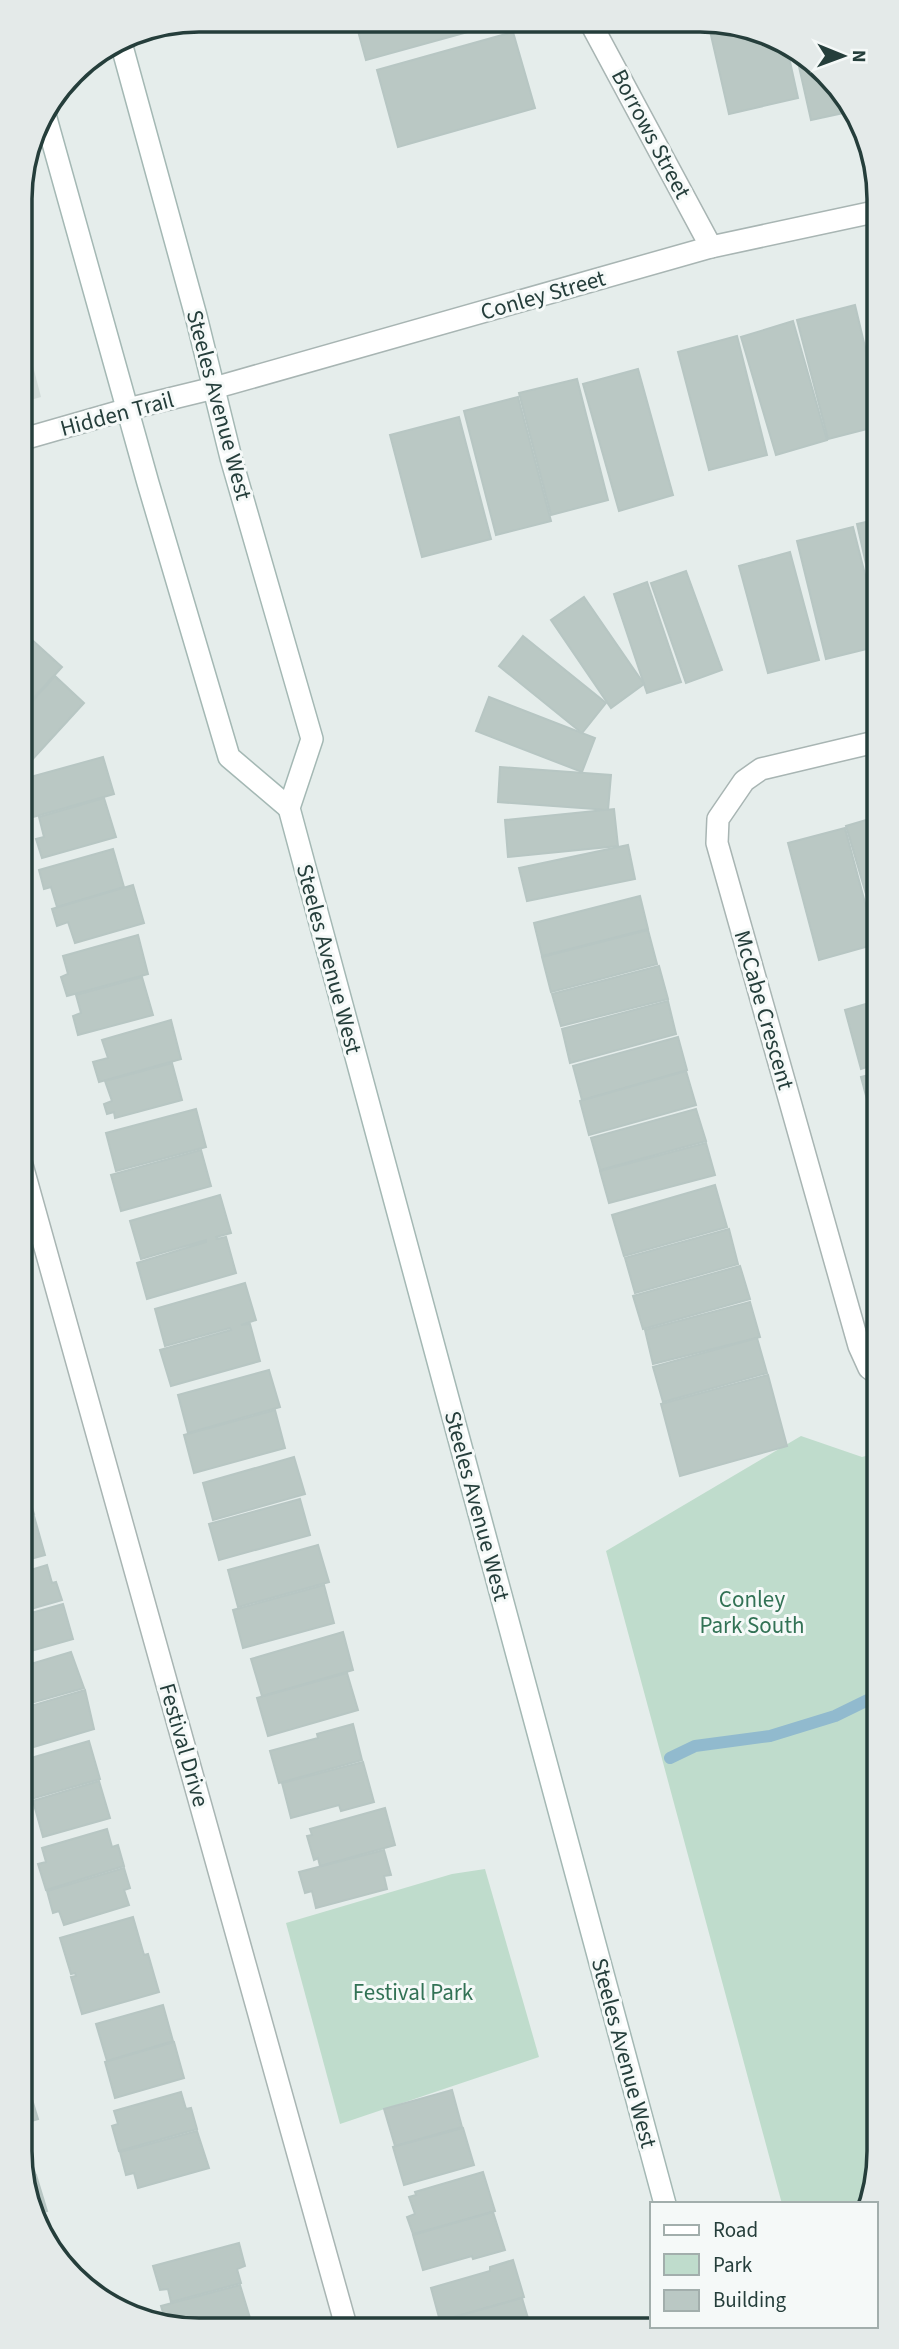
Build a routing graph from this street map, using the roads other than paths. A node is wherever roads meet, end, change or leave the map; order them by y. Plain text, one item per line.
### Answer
1 (595, 32) edge
2 (123, 50) edge
3 (48, 126) edge
4 (867, 214) edge
5 (711, 247) junction
6 (214, 388) junction
7 (128, 409) junction
8 (32, 437) edge
9 (867, 744) edge
10 (289, 808) junction
11 (32, 1201) edge
12 (867, 1364) edge
13 (664, 2202) edge
14 (344, 2318) edge

1 - 5 street, Borrows Street
2 - 6 street, Steeles Avenue West
3 - 7 street
4 - 5 street, Conley Street
5 - 6 street, Conley Street
6 - 7 street, Hidden Trail
6 - 10 street, Steeles Avenue West
7 - 8 street, Hidden Trail
7 - 10 street
9 - 12 street, McCabe Crescent
10 - 13 street, Steeles Avenue West
11 - 14 street, Festival Drive

